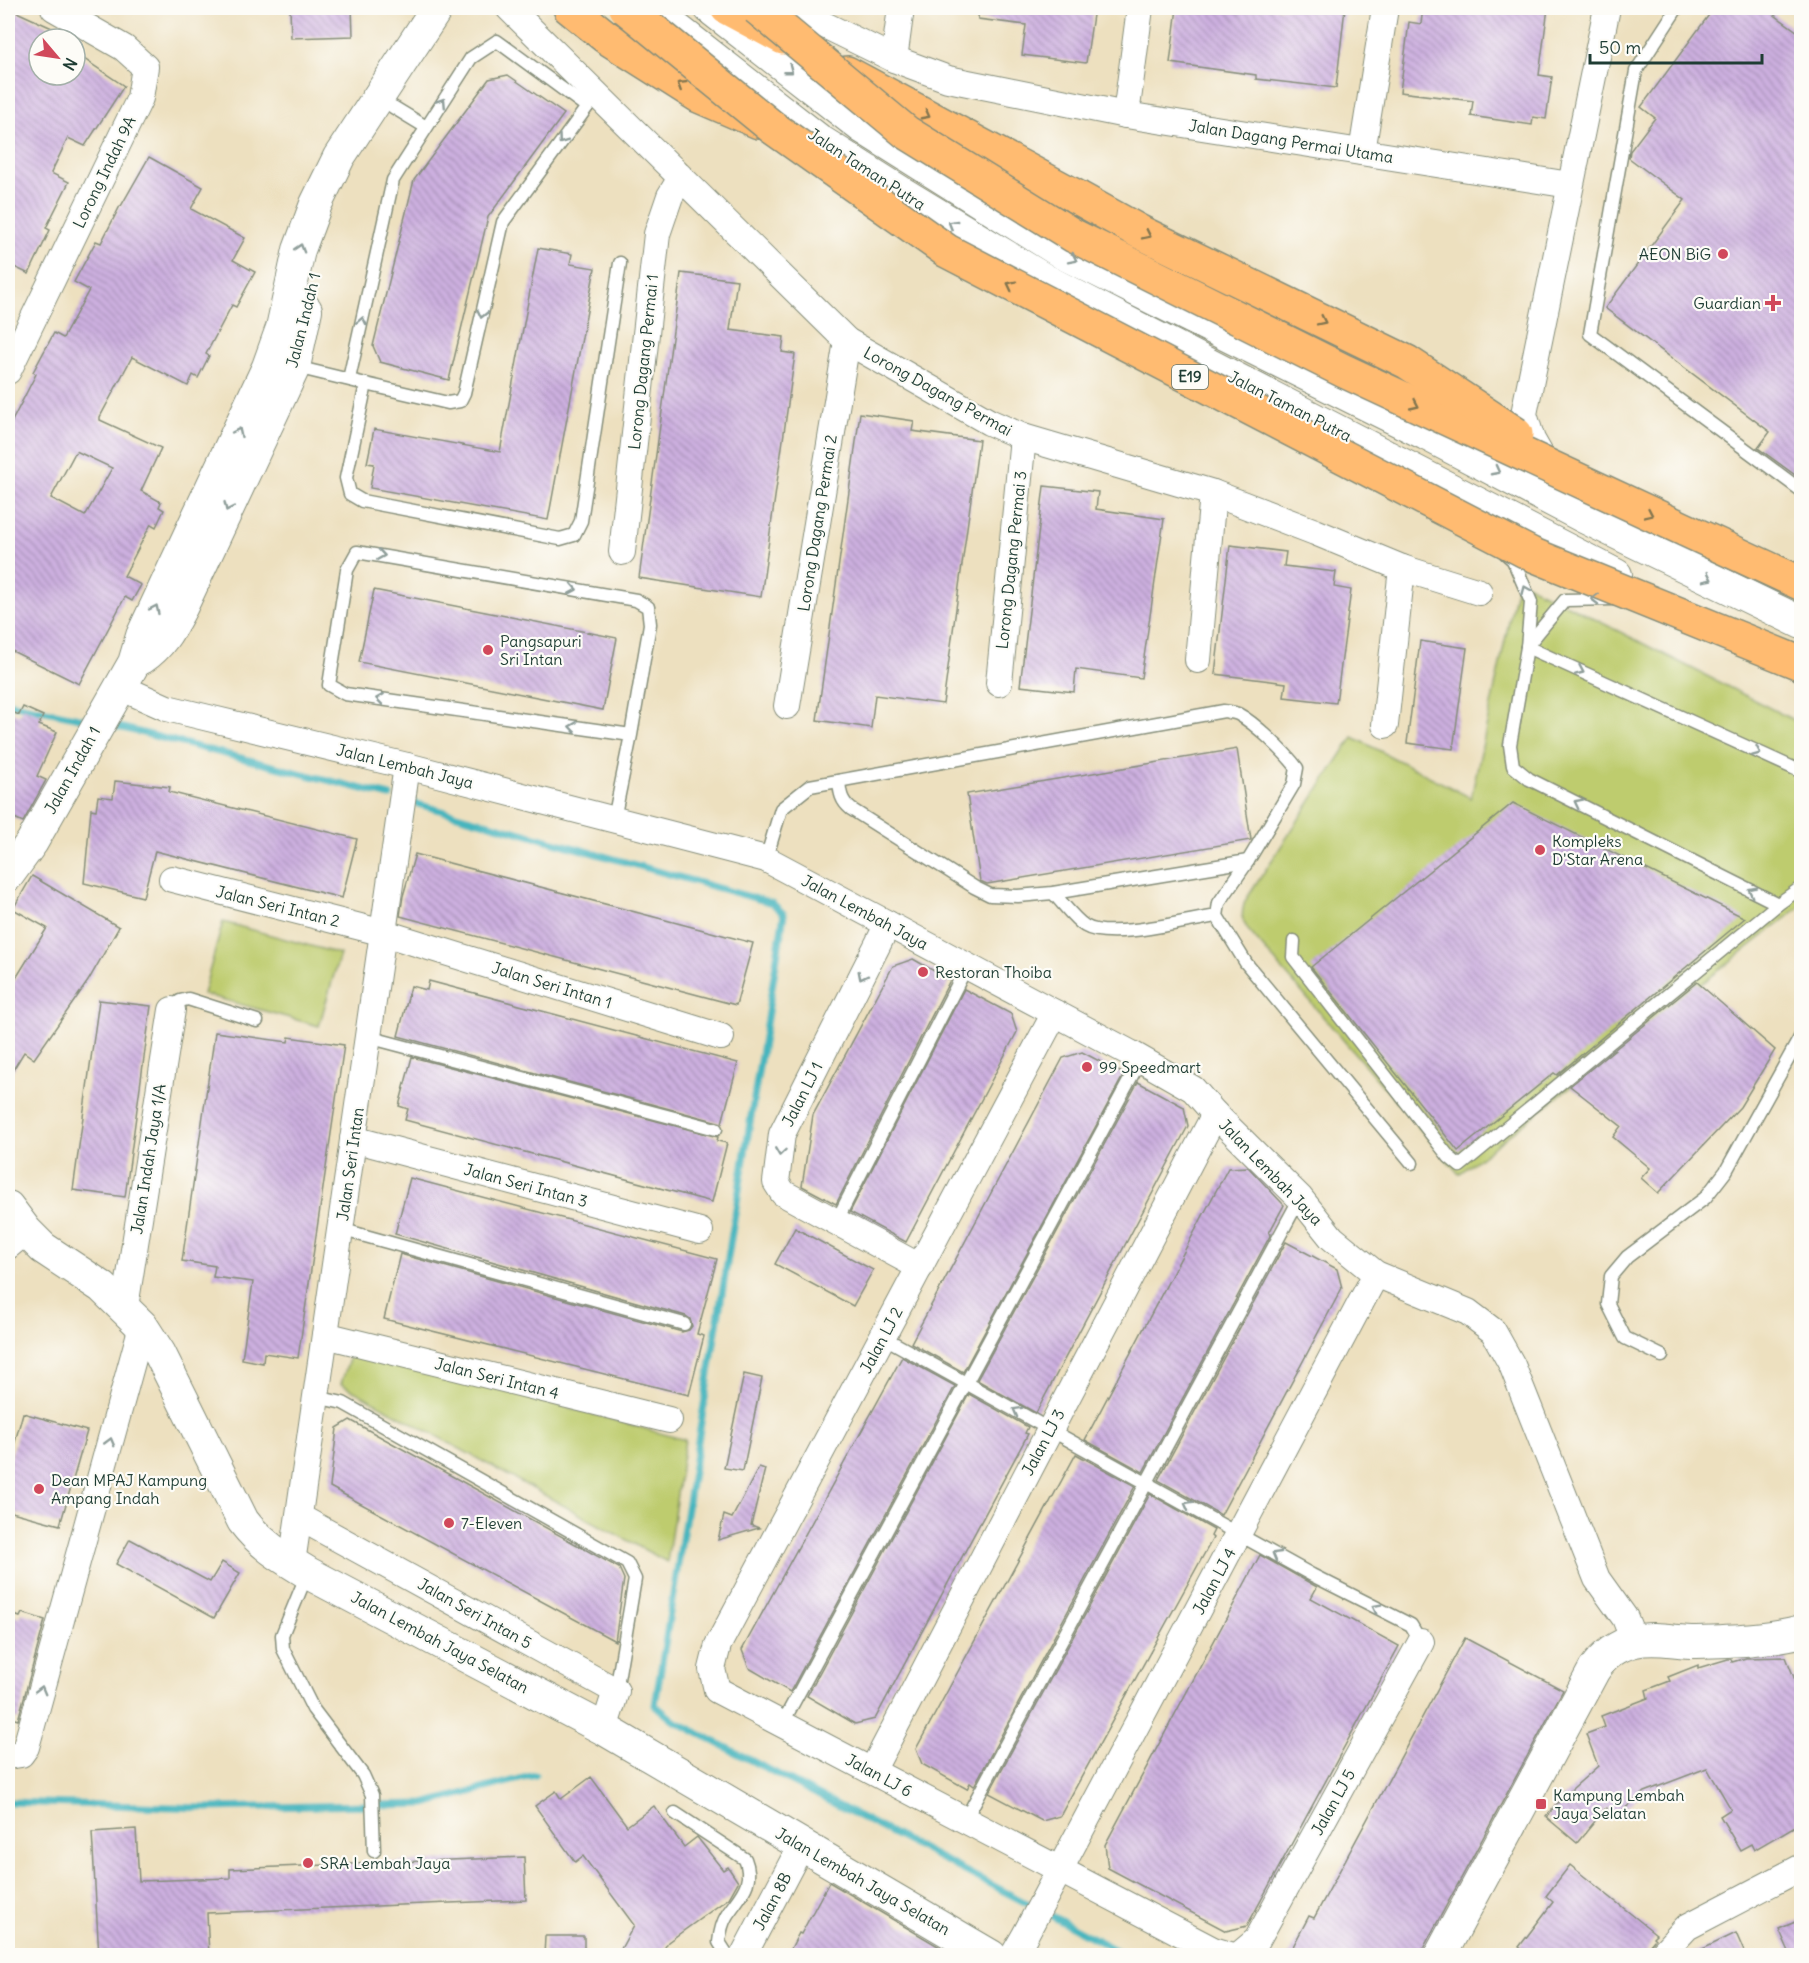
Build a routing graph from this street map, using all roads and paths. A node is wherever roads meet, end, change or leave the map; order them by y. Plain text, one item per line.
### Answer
1 (54, 8) edge
2 (437, 8) edge
3 (460, 8) edge
4 (509, 8) edge
5 (570, 8) edge
6 (626, 8) edge
7 (649, 8) edge
8 (710, 8) edge
9 (727, 8) edge
10 (757, 8) edge
11 (796, 8) edge
12 (902, 8) edge
13 (1140, 8) edge
14 (1385, 8) edge
15 (1607, 8) edge
16 (1677, 8) edge
17 (894, 59) junction
18 (590, 99) junction
19 (393, 107) junction
20 (1126, 115) junction
21 (772, 127) junction
22 (426, 128) junction
23 (1362, 152) junction
24 (681, 178) junction
25 (1570, 185) junction
26 (620, 263) dead end
27 (847, 341) junction
28 (294, 367) junction
29 (8, 371) edge
30 (349, 379) junction
31 (366, 384) junction
32 (1524, 414) junction
33 (1426, 434) junction
34 (1023, 437) junction
35 (1377, 451) junction
36 (1802, 491) edge
37 (1213, 494) junction
38 (1614, 498) junction
39 (1584, 517) junction
40 (622, 552) dead end
41 (1402, 568) junction
42 (1802, 584) edge
43 (1479, 592) dead end
44 (1802, 623) edge
45 (1731, 638) junction
46 (1527, 647) junction
47 (1198, 660) dead end
48 (1802, 664) edge
49 (1802, 674) edge
50 (127, 675) junction
51 (999, 682) dead end
52 (787, 706) dead end
53 (1385, 725) dead end
54 (631, 735) junction
55 (407, 766) junction
56 (1802, 772) edge
57 (839, 781) junction
58 (614, 819) junction
59 (766, 859) junction
60 (1248, 861) junction
61 (8, 875) edge
62 (172, 879) dead end
63 (1802, 886) edge
64 (1053, 893) junction
65 (1778, 904) junction
66 (1217, 916) junction
67 (888, 924) junction
68 (384, 933) junction
69 (1294, 941) dead end
70 (967, 966) junction
71 (172, 1010) joint
72 (1055, 1013) junction
73 (257, 1021) dead end
74 (1802, 1034) edge
75 (368, 1037) junction
76 (721, 1037) dead end
77 (1141, 1059) junction
78 (1215, 1114) junction
79 (716, 1129) dead end
80 (353, 1138) junction
81 (1412, 1162) dead end
82 (1300, 1198) junction
83 (8, 1207) edge
84 (836, 1222) junction
85 (340, 1229) junction
86 (700, 1231) dead end
87 (17, 1239) edge
88 (920, 1268) junction
89 (1377, 1274) junction
90 (133, 1317) junction
91 (684, 1324) dead end
92 (325, 1335) junction
93 (883, 1337) junction
94 (1662, 1356) dead end
95 (966, 1383) junction
96 (316, 1397) junction
97 (669, 1420) dead end
98 (1050, 1429) junction
99 (1147, 1483) junction
100 (299, 1517) junction
101 (1239, 1534) junction
102 (300, 1568) junction
103 (1800, 1635) edge
104 (1634, 1641) junction
105 (1421, 1642) joint
106 (712, 1669) joint
107 (616, 1691) junction
108 (782, 1724) junction
109 (604, 1730) junction
110 (17, 1751) edge
111 (872, 1771) junction
112 (675, 1814) dead end
113 (965, 1820) junction
114 (801, 1846) junction
115 (374, 1851) dead end
116 (1802, 1867) edge
117 (1055, 1879) junction
118 (1019, 1946) edge
119 (728, 1956) edge
120 (743, 1956) edge
121 (992, 1956) edge
122 (1233, 1956) edge
123 (1238, 1956) edge
124 (1440, 1956) edge
125 (1660, 1956) edge

1 - 29 street, Lorong Indah 9A
50 -> 2 street, Jalan Indah 1
3 - 19 street, Jalan Indah 1
4 - 18 street, Lorong Dagang Permai
21 -> 5 highway, bridge
6 - 21 highway, E19, bridge
35 -> 7 street, Jalan Taman Putra
8 -> 33 street, Jalan Taman Putra
9 -> 38 highway, bridge
10 -> 38 highway, bridge
11 - 17 street, Jalan Dagang Permai Utama
12 - 17 street
13 - 20 street
14 - 23 street
15 - 25 street
16 - 36 lane
17 - 20 street, Jalan Dagang Permai Utama
22 -> 18 lane
18 - 24 street, Lorong Dagang Permai
18 -> 31 lane
19 - 22 lane
19 - 28 street, Jalan Indah 1
20 - 23 street, Jalan Dagang Permai Utama
48 -> 21 highway, E19, bridge
30 -> 22 lane
23 - 25 street, Jalan Dagang Permai Utama
24 - 27 street, Lorong Dagang Permai
24 - 40 street, Lorong Dagang Permai 1
25 - 32 street
26 - 31 lane
27 - 34 street, Lorong Dagang Permai
27 - 52 street, Lorong Dagang Permai 2
28 - 30 lane
28 -> 50 street, Jalan Indah 1
30 - 31 lane
32 - 33 street
32 - 39 street
33 -> 39 street, Jalan Taman Putra
34 - 37 street, Lorong Dagang Permai
34 - 51 street, Lorong Dagang Permai 3
35 - 45 street, Jalan Taman Putra
46 -> 35 lane
37 - 41 street, Lorong Dagang Permai
37 - 47 street
38 -> 42 highway, bridge
39 -> 44 street, Jalan Taman Putra
41 - 43 street, Lorong Dagang Permai
41 - 53 street
45 -> 46 lane
45 - 49 street, Jalan Taman Putra
46 -> 56 lane
65 -> 46 lane
50 - 55 street, Jalan Lembah Jaya
50 - 61 street, Jalan Indah 1
54 -> 54 lane
54 - 58 lane
55 - 58 street, Jalan Lembah Jaya
55 - 68 street, Jalan Seri Intan
57 - 59 lane
57 - 60 lane
57 - 64 lane
58 - 59 street, Jalan Lembah Jaya
59 - 67 street, Jalan Lembah Jaya
60 - 64 lane
60 - 66 lane
62 - 68 street, Jalan Seri Intan 2
63 - 65 lane
64 - 66 lane
65 - 69 lane
66 - 81 lane
67 - 70 street, Jalan Lembah Jaya
67 -> 84 street, Jalan LJ 1
68 - 75 street, Jalan Seri Intan
68 - 76 street, Jalan Seri Intan 1
70 - 72 street, Jalan Lembah Jaya
70 - 84 lane
71 - 73 lane
71 - 90 street, Jalan Indah Jaya 1/A
72 - 77 street, Jalan Lembah Jaya
72 - 88 street, Jalan LJ 2
74 - 94 lane
75 - 79 lane
75 - 80 street, Jalan Seri Intan
77 - 78 street, Jalan Lembah Jaya
77 - 95 lane
78 - 82 street, Jalan Lembah Jaya
78 - 98 street, Jalan LJ 3
80 - 85 street, Jalan Seri Intan
80 - 86 street, Jalan Seri Intan 3
82 - 89 street, Jalan Lembah Jaya
82 - 99 lane
83 - 87 street, Jalan Lembah Jaya Selatan
84 - 88 street, Jalan LJ 1
85 - 91 lane
85 - 92 street, Jalan Seri Intan
87 - 90 street, Jalan Lembah Jaya Selatan
88 - 93 street, Jalan LJ 2
89 - 101 street, Jalan LJ 4
89 - 104 street, Jalan Lembah Jaya
90 - 102 street, Jalan Lembah Jaya Selatan
110 -> 90 street, Jalan Indah Jaya 1/A
92 - 96 street, Jalan Seri Intan
92 - 97 street, Jalan Seri Intan 4
93 - 95 lane
93 - 106 street, Jalan LJ 2
98 -> 95 lane
95 - 108 lane
96 - 100 street, Jalan Seri Intan
96 - 107 lane
98 - 99 lane
98 - 111 street, Jalan LJ 3
101 -> 99 lane
99 - 113 lane
100 - 102 street, Jalan Seri Intan
100 - 107 street, Jalan Seri Intan 5
105 -> 101 lane
101 - 117 street, Jalan LJ 4
102 - 109 street, Jalan Lembah Jaya Selatan
102 - 115 lane
103 - 104 street
104 - 124 street
105 - 123 street, Jalan LJ 5
106 - 108 street, Jalan LJ 6
107 - 109 street
108 - 111 street, Jalan LJ 6
109 - 114 street, Jalan Lembah Jaya Selatan
111 - 113 street, Jalan LJ 6
112 - 119 lane
113 - 117 street, Jalan LJ 6
114 - 120 street, Jalan 8B
114 - 121 street, Jalan Lembah Jaya Selatan
116 - 125 street
117 - 118 street, Jalan LJ 4
117 - 122 street

